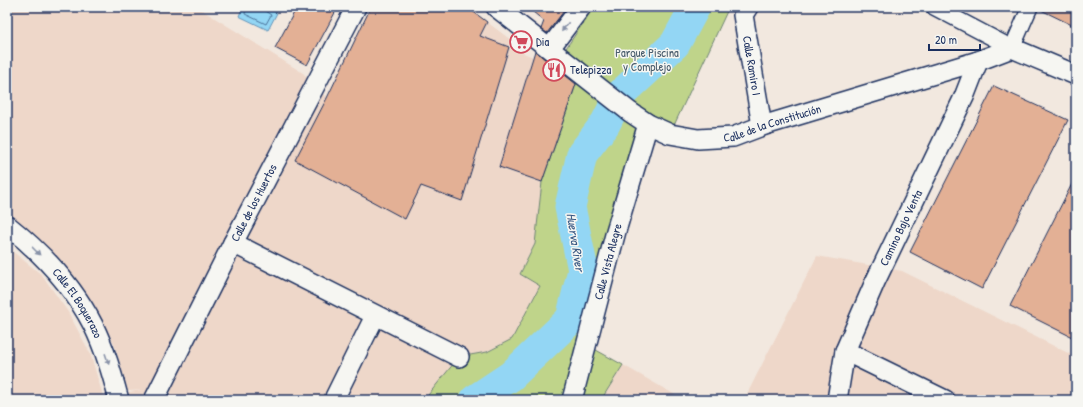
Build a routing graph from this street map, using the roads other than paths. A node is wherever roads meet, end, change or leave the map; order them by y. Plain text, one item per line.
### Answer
1 (356, 7) edge
2 (496, 7) edge
3 (581, 7) edge
4 (748, 7) edge
5 (934, 7) edge
6 (1030, 7) edge
7 (550, 48) junction
8 (1012, 48) junction
9 (978, 61) junction
10 (1076, 75) edge
11 (648, 124) junction
12 (762, 126) junction
13 (7, 225) edge
14 (233, 243) junction
15 (375, 316) junction
16 (845, 351) junction
17 (459, 357) dead end
18 (335, 397) dead end
19 (119, 400) edge
20 (154, 400) edge
21 (572, 400) edge
22 (837, 400) edge
23 (945, 400) edge

1 - 14 street, Calle de los Huertos
2 - 7 street, Calle de la Constitución
3 -> 7 street
4 - 12 street, Calle Ramiro I
5 - 8 street
6 - 8 street
7 - 11 street, Calle de la Constitución
8 - 9 street, Calle de la Constitución
8 - 10 street
9 - 12 street, Calle de la Constitución
9 - 16 street, Camino Bajo Venta
11 - 12 street, Calle de la Constitución
11 - 21 street, Calle Vista Alegre
13 -> 19 street, Calle El Boquerazo
14 - 15 street
14 - 20 street, Calle de los Huertos
15 - 17 street
15 - 18 street
16 - 22 street, Camino Bajo Venta
16 - 23 street

